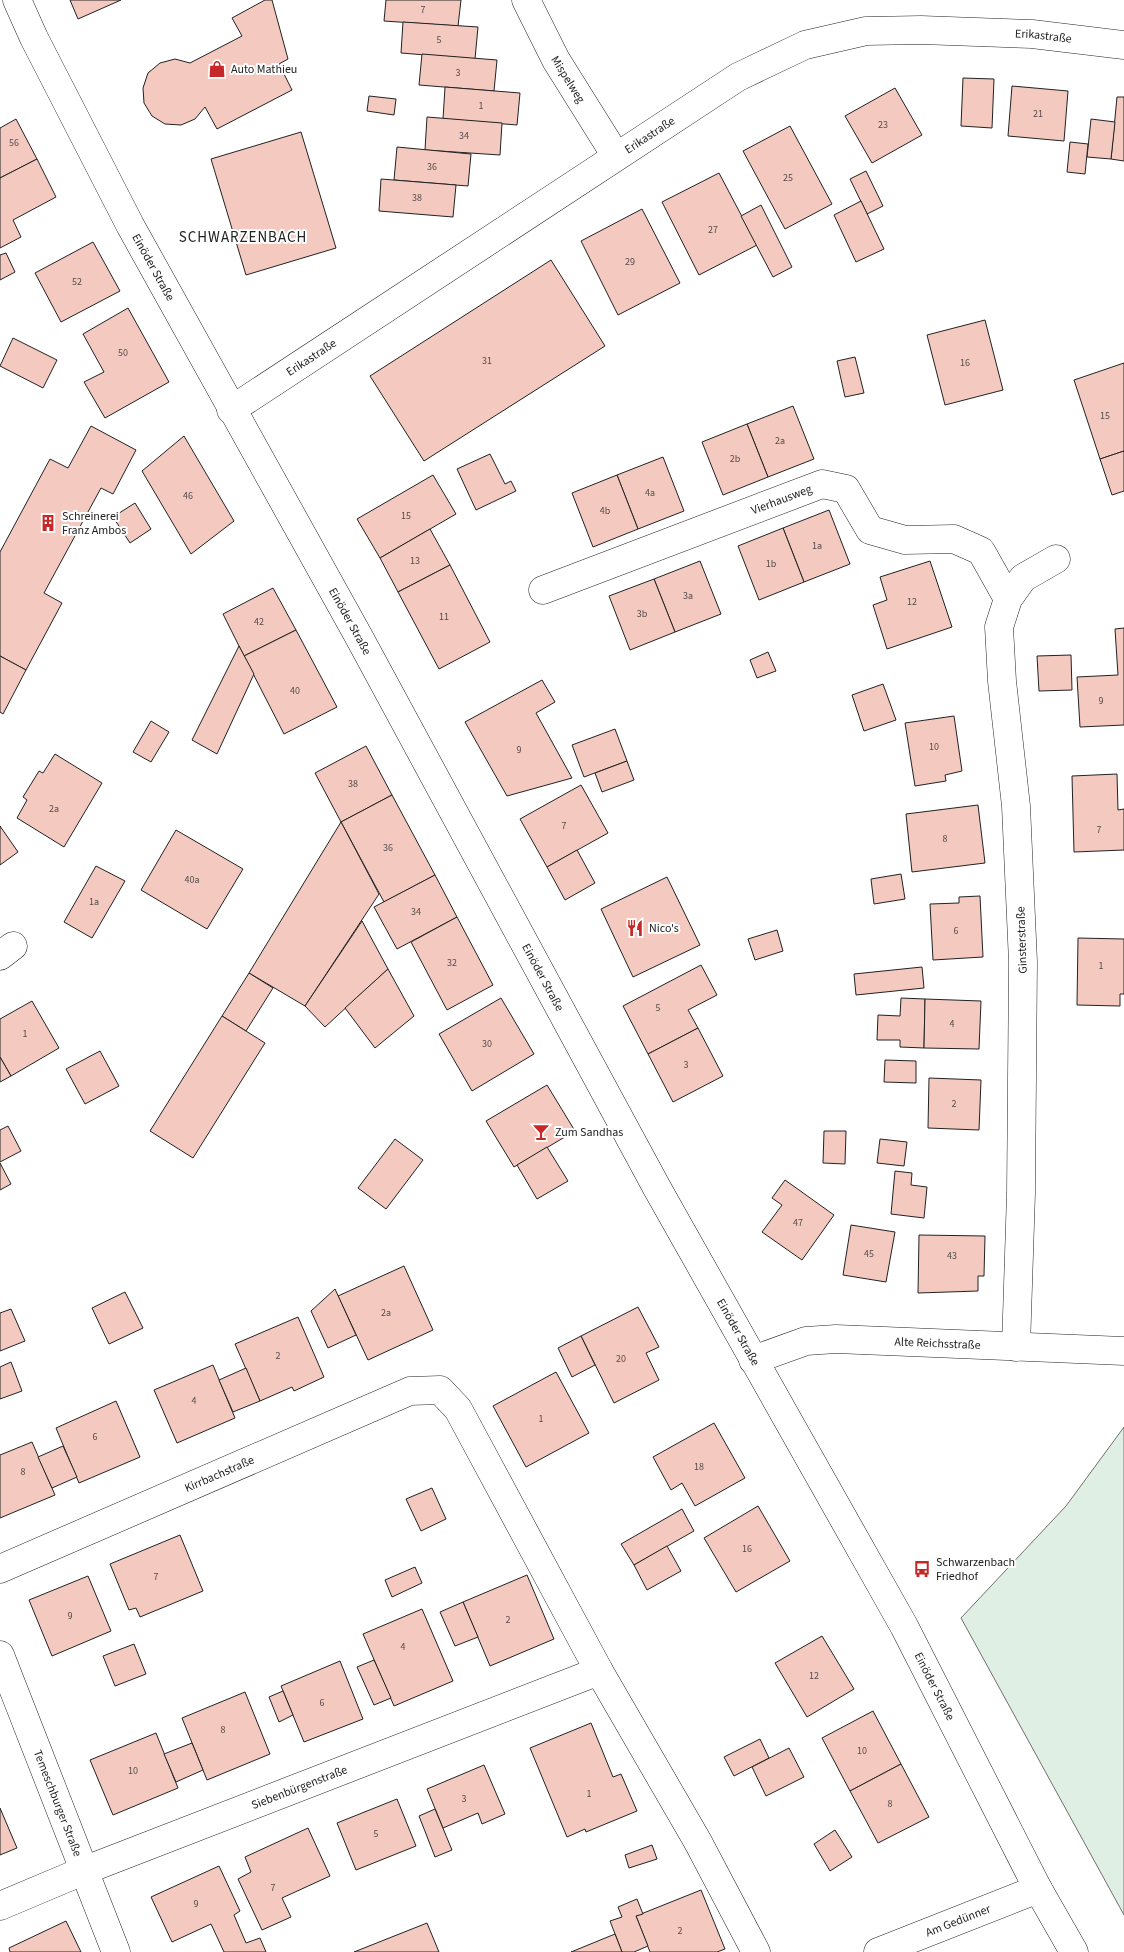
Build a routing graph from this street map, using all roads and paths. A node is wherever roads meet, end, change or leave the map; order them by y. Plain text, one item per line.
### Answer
1 (17, 0) edge
2 (526, 0) edge
3 (1124, 45) edge
4 (616, 156) junction
5 (231, 410) junction
6 (1056, 559) dead end
7 (543, 590) dead end
8 (1008, 598) junction
9 (1016, 1347) junction
10 (1124, 1351) edge
11 (753, 1360) junction
12 (0, 1569) edge
13 (0, 1655) edge
14 (599, 1671) junction
15 (84, 1871) junction
16 (1038, 1889) junction
17 (0, 1906) edge
18 (116, 1952) edge
19 (756, 1952) edge
20 (878, 1952) edge
21 (1074, 1952) edge

1 - 5 street, Einöder Straße
2 - 4 street, Mispelweg
3 - 4 street, Erikastraße
4 - 5 street, Erikastraße
5 - 11 street, Einöder Straße
6 - 8 street, Ginsterstraße
7 - 8 street, Vierhausweg
8 - 9 street, Ginsterstraße
9 - 10 street, Alte Reichsstraße
9 - 11 street, Alte Reichsstraße
11 - 16 street, Einöder Straße
12 - 14 street, Kirrbachstraße
13 - 15 street, Temeschburger Straße
14 - 15 street, Siebenbürgenstraße
14 - 19 street
15 - 17 street, Siebenbürgenstraße
15 - 18 street, Temeschburger Straße
16 - 20 street, Am Gedünner
16 - 21 street, Einöder Straße

